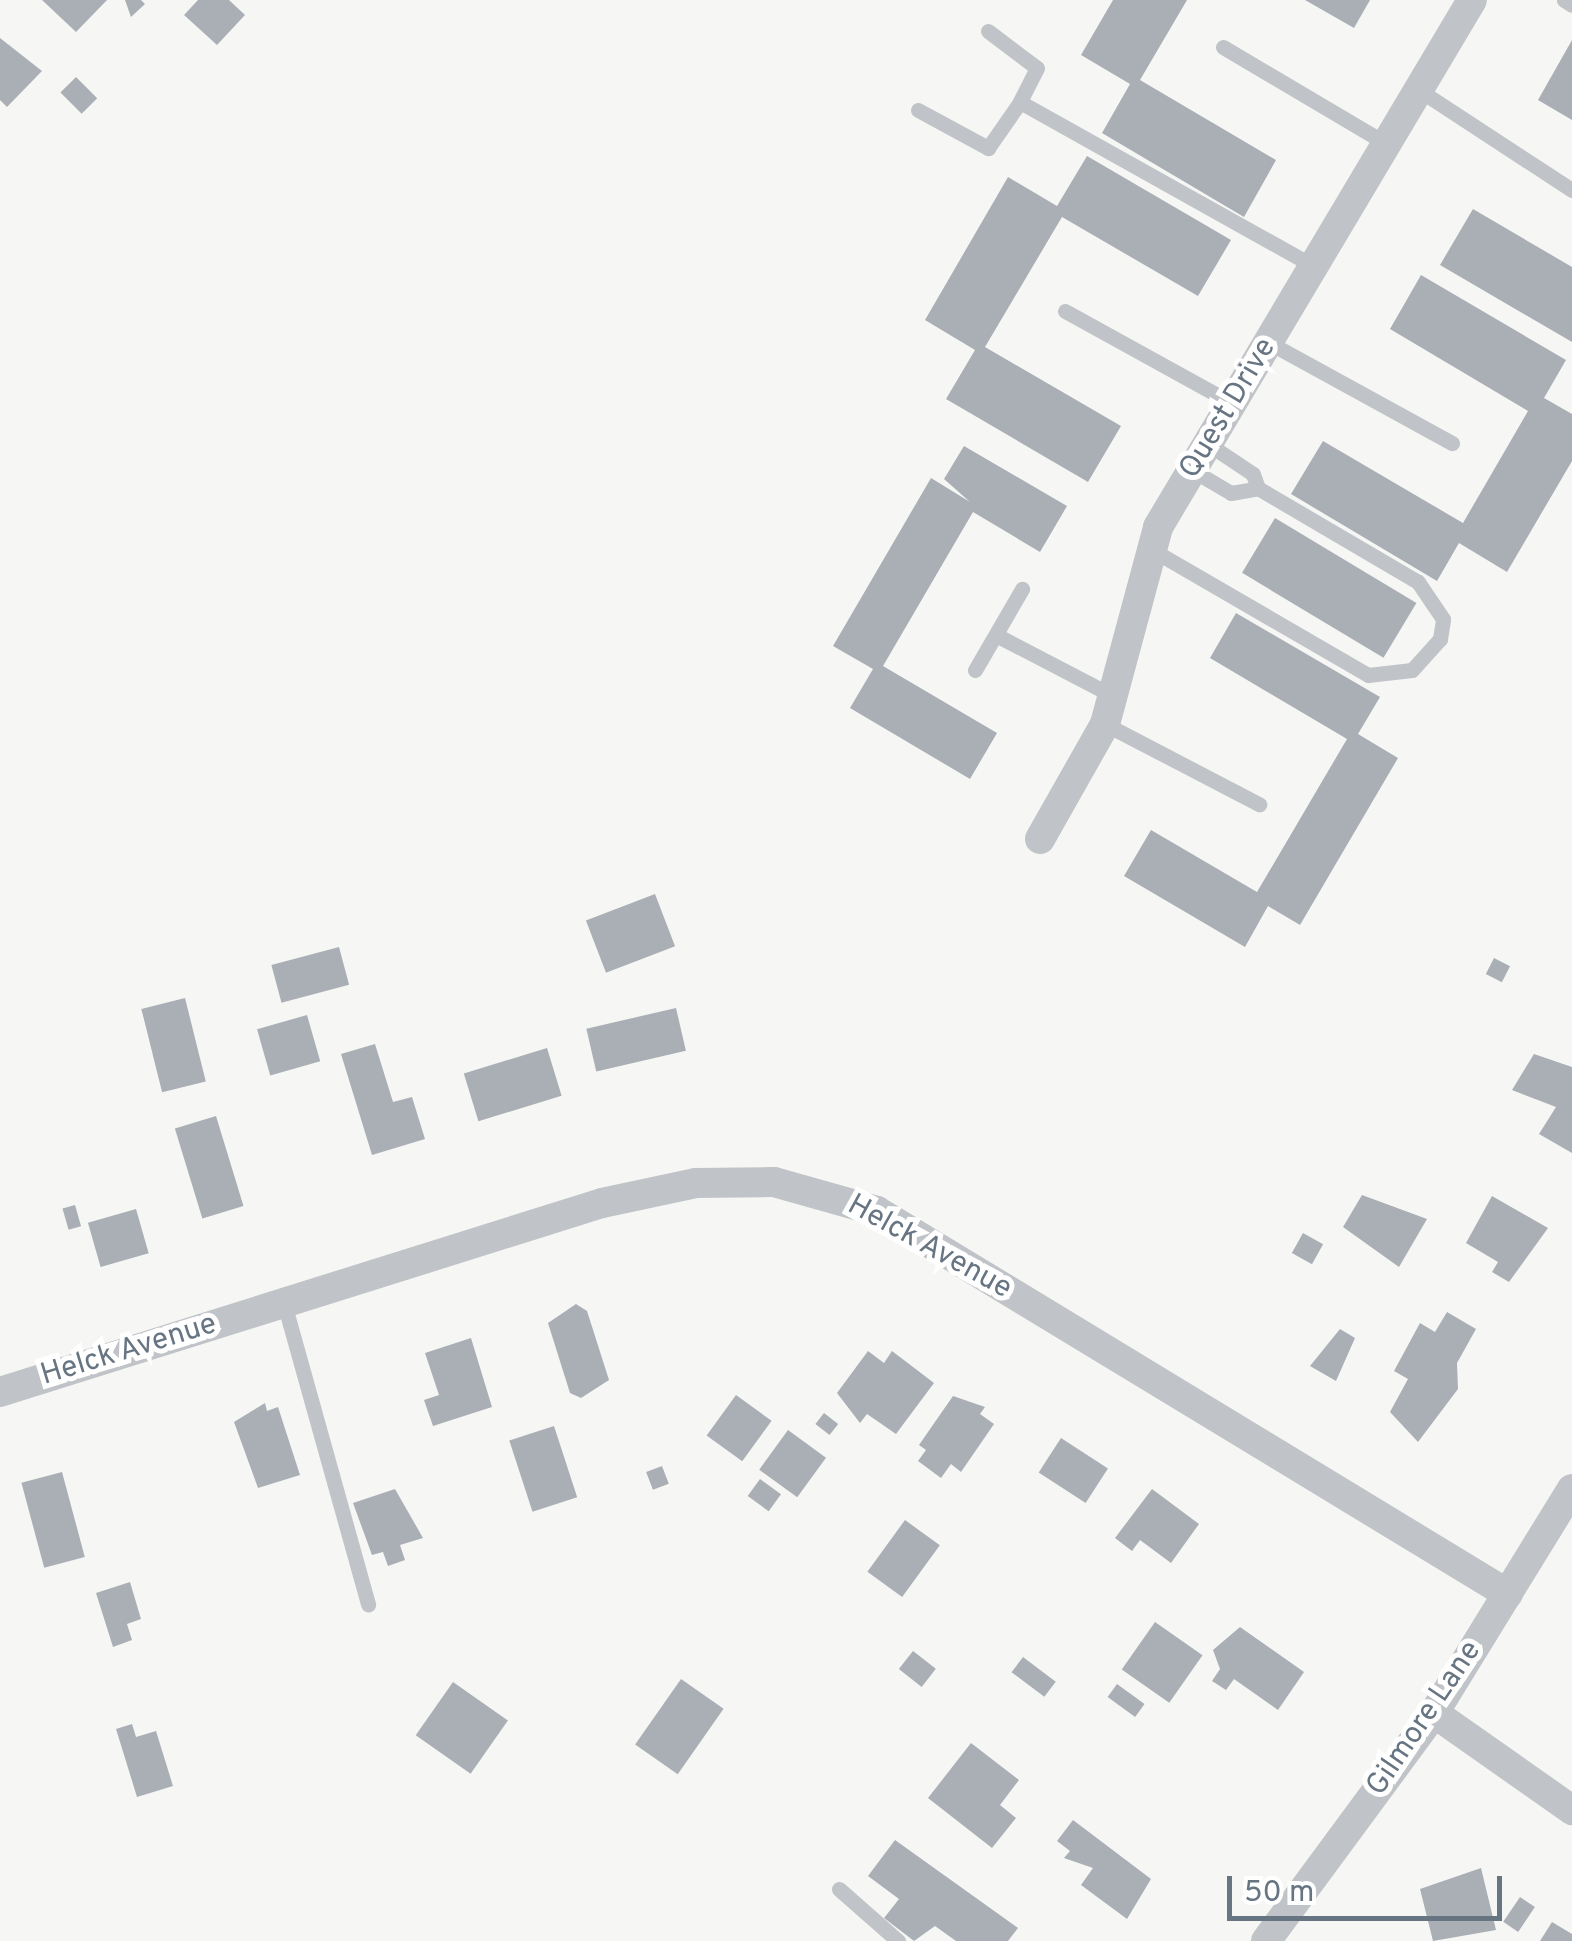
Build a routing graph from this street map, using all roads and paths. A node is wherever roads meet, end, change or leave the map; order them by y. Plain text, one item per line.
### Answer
1 (1472, 0) edge
2 (1564, 0) edge
3 (1572, 5) edge
4 (988, 31) dead end
5 (1223, 47) dead end
6 (1419, 90) junction
7 (1020, 102) junction
8 (918, 110) dead end
9 (1386, 144) junction
10 (1572, 190) edge
11 (1314, 266) junction
12 (1066, 311) dead end
13 (1268, 342) junction
14 (1232, 403) junction
15 (1452, 443) dead end
16 (1200, 457) junction
17 (1258, 488) junction
18 (1149, 548) junction
19 (1022, 589) dead end
20 (996, 635) junction
21 (975, 670) dead end
22 (1110, 710) junction
23 (1259, 804) dead end
24 (1040, 840) dead end
25 (284, 1303) junction
26 (0, 1392) edge
27 (1572, 1489) edge
28 (1508, 1594) junction
29 (368, 1604) dead end
30 (1434, 1713) junction
31 (1572, 1810) edge
32 (839, 1889) dead end
33 (898, 1941) edge
34 (1266, 1941) edge

1 - 6 street, Quest Drive
2 - 3 lane
4 - 7 lane
5 - 9 lane
6 - 9 street, Quest Drive
6 - 10 lane
7 - 8 lane
7 - 11 lane
9 - 11 street, Quest Drive
11 - 13 street, Quest Drive
12 - 14 lane
13 - 14 street, Quest Drive
13 - 15 lane
14 - 16 street, Quest Drive
16 - 17 lane
16 - 17 lane
16 - 18 street, Quest Drive
17 - 18 lane
18 - 22 street, Quest Drive
19 - 20 lane
20 - 21 lane
20 - 22 lane
22 - 23 lane
22 - 24 street, Quest Drive
25 - 26 street, Helck Avenue
25 - 28 street, Helck Avenue
25 - 29 lane
27 - 28 street, Gilmore Lane
28 - 30 street, Gilmore Lane
30 - 31 street
30 - 34 street, Gilmore Lane
32 - 33 lane

